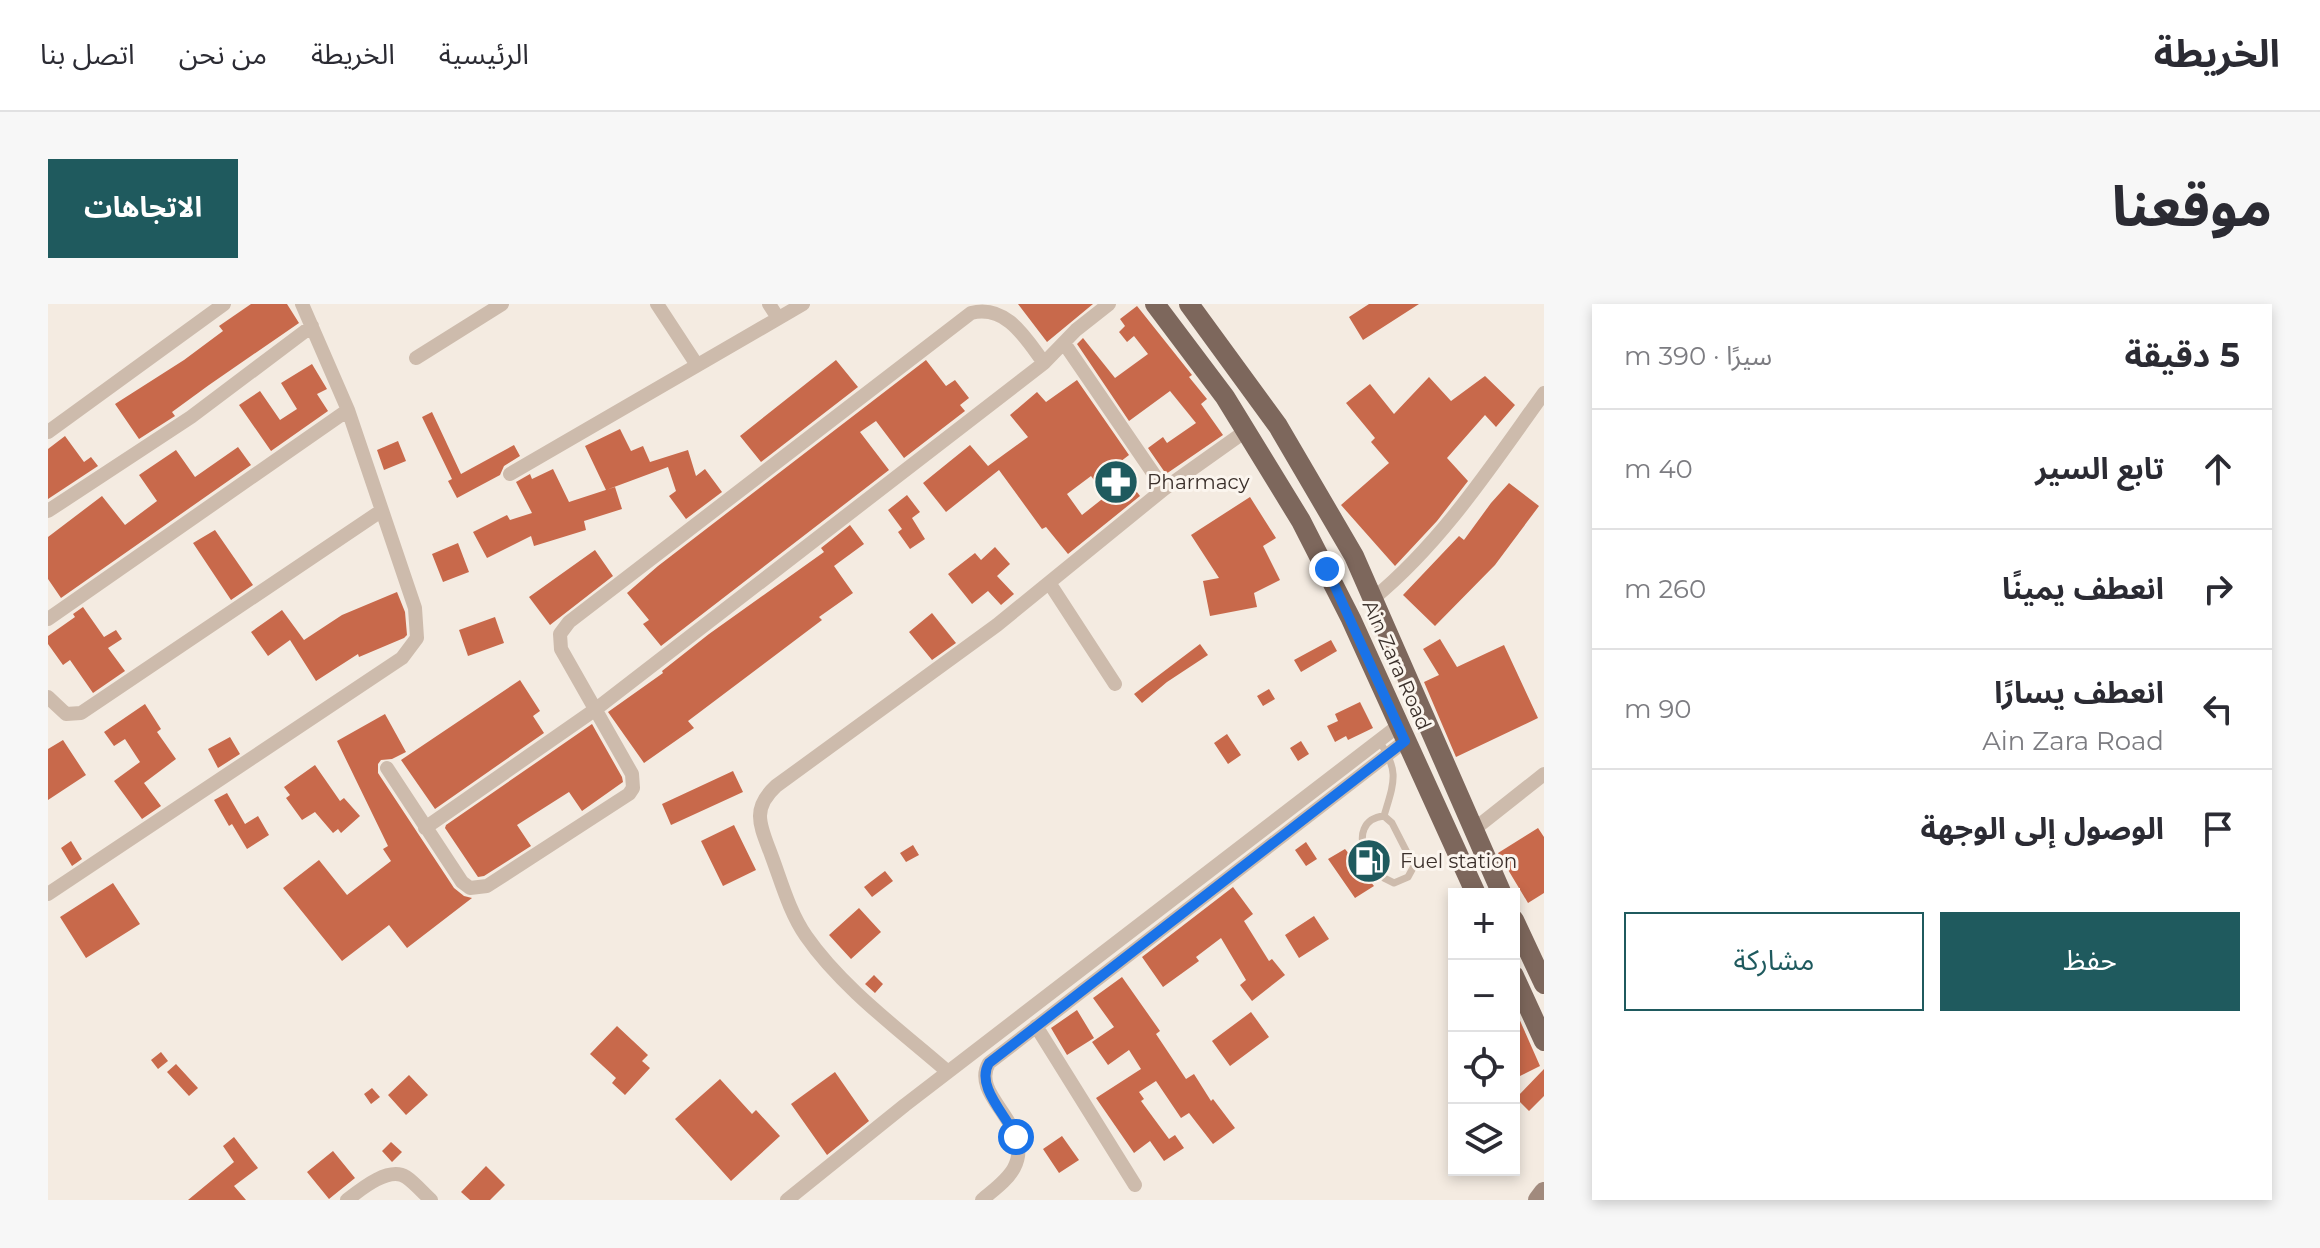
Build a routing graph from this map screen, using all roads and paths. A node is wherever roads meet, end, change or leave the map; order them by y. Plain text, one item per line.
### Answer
1 (224, 304) edge
2 (302, 304) edge
3 (502, 304) edge
4 (657, 304) edge
5 (769, 304) edge
6 (803, 304) edge
7 (1109, 304) edge
8 (1155, 304) edge
9 (1192, 305) edge
10 (778, 318) junction
11 (312, 326) junction
12 (1064, 343) junction
13 (416, 358) dead end
14 (1044, 363) junction
15 (697, 365) junction
16 (1544, 393) edge
17 (348, 410) junction
18 (1247, 430) junction
19 (48, 432) edge
20 (510, 474) dead end
21 (1164, 489) junction
22 (48, 511) edge
23 (381, 511) junction
24 (1050, 584) junction
25 (1374, 598) junction
26 (48, 619) edge
27 (1115, 684) dead end
28 (48, 697) edge
29 (596, 709) junction
30 (1402, 733) junction
31 (1379, 741) junction
32 (1388, 754) junction
33 (387, 768) dead end
34 (1544, 774) edge
35 (1384, 816) junction
36 (425, 828) junction
37 (1472, 831) junction
38 (1366, 853) dead end
39 (1376, 869) dead end
40 (1473, 888) edge
41 (1499, 888) edge
42 (48, 894) edge
43 (1520, 933) edge
44 (1544, 984) edge
45 (1520, 989) edge
46 (1036, 1026) junction
47 (1544, 1041) edge
48 (948, 1072) junction
49 (1135, 1185) dead end
50 (1544, 1192) edge
51 (347, 1200) edge
52 (431, 1200) edge
53 (787, 1200) edge
54 (982, 1200) edge
55 (1538, 1200) edge

1 - 19 street
2 - 11 street
3 - 13 street
4 - 15 street
5 - 10 street
6 - 10 street
7 - 12 street
8 - 18 main road, Ain Zara Road
9 - 25 main road, Ain Zara Road
10 - 15 street
11 - 17 street
11 - 22 street
12 - 14 street
12 - 21 street
14 - 29 street
14 - 29 street
15 - 20 street
16 - 25 street
17 - 23 street
17 - 26 street
18 - 21 street
18 - 30 main road, Ain Zara Road
21 - 24 street
23 - 28 street
23 - 42 street
24 - 27 street
24 - 48 street
25 - 37 main road, Ain Zara Road
29 - 36 street
29 - 36 street
30 - 31 street
30 - 32 street
30 - 40 main road, Ain Zara Road
31 - 32 lane
31 - 48 street
32 - 35 lane
32 - 46 street
33 - 36 street
34 - 37 street
35 - 38 lane
35 - 39 lane
37 - 41 main road, Ain Zara Road
43 - 44 main road
45 - 47 main road
46 - 49 street
46 - 54 street
48 - 53 street
50 - 55 main road
51 - 52 street

